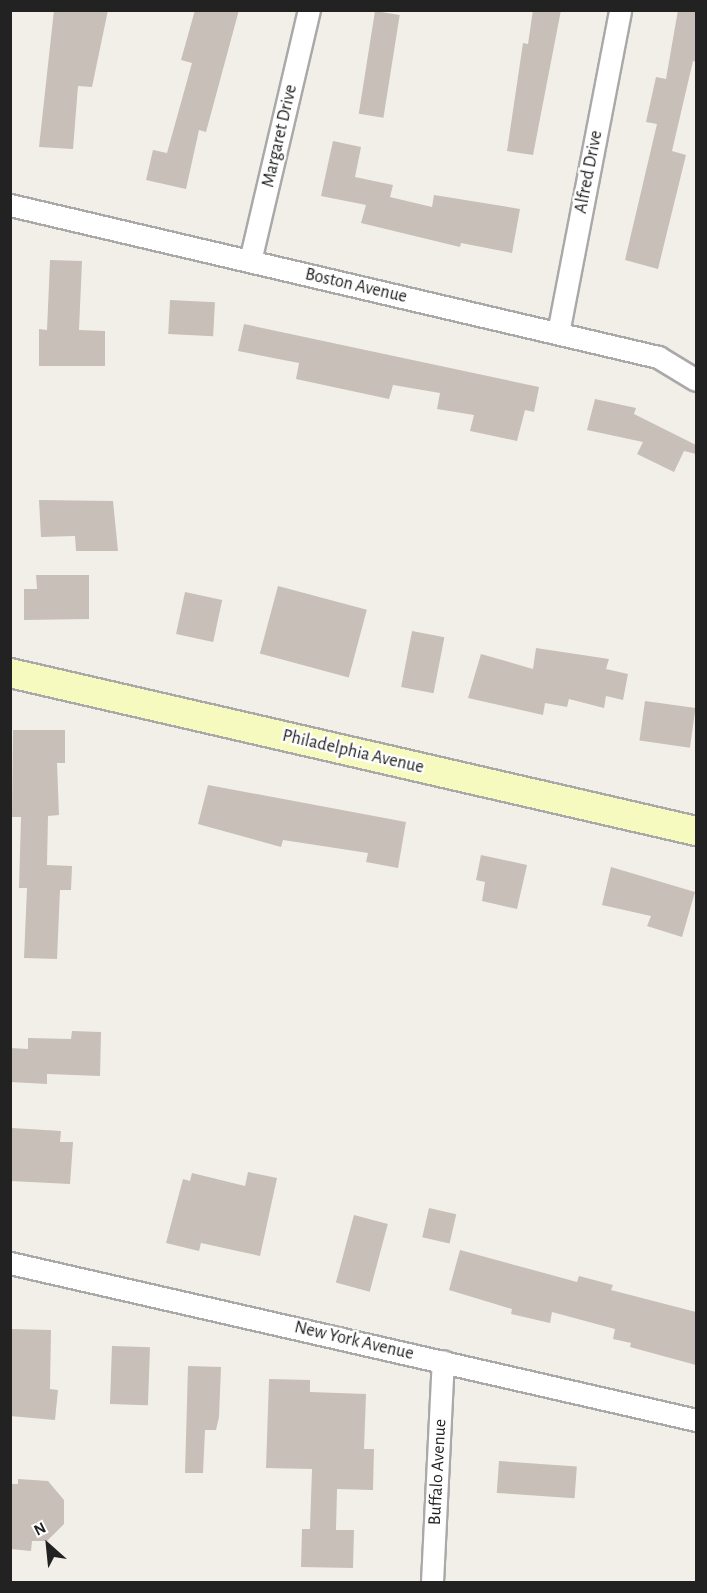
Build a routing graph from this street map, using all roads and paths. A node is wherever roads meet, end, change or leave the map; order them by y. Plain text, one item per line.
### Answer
1 (309, 10) edge
2 (620, 10) edge
3 (10, 205) edge
4 (250, 261) junction
5 (558, 333) junction
6 (696, 380) edge
7 (10, 673) edge
8 (696, 831) edge
9 (10, 1263) edge
10 (443, 1361) junction
11 (696, 1420) edge
12 (432, 1582) edge

1 - 4 street, Margaret Drive
2 - 5 street, Alfred Drive
3 - 4 street, Boston Avenue
4 - 5 street, Boston Avenue
5 - 6 street, Boston Avenue
7 - 8 main road, Philadelphia Avenue
9 - 10 street, New York Avenue
10 - 11 street, New York Avenue
10 - 12 street, Buffalo Avenue

